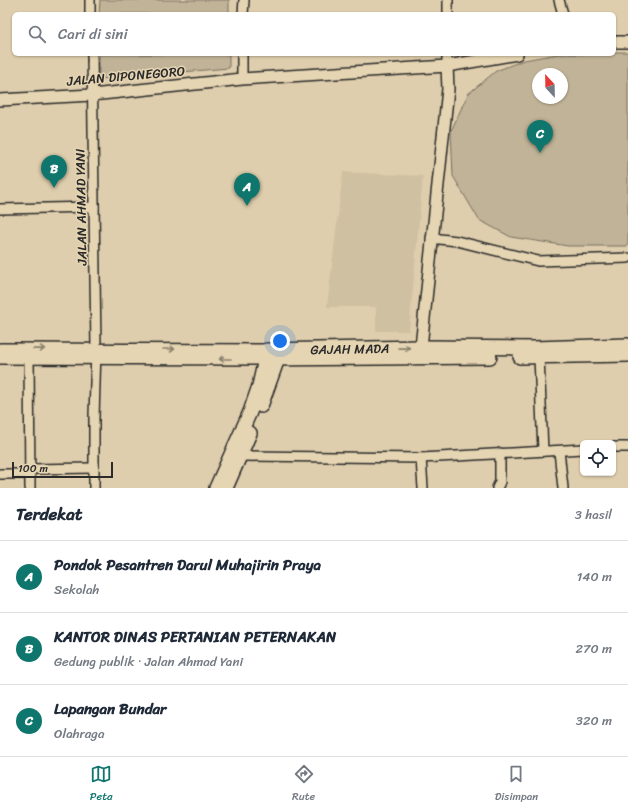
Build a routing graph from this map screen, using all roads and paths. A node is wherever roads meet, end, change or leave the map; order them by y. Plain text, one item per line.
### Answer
1 (90, 0) edge
2 (244, 0) edge
3 (448, 0) edge
4 (559, 0) edge
5 (90, 12) edge
6 (243, 12) edge
7 (448, 12) edge
8 (562, 12) edge
9 (616, 42) edge
10 (628, 42) edge
11 (92, 56) edge
12 (242, 56) edge
13 (447, 56) edge
14 (505, 56) edge
15 (447, 66) junction
16 (242, 79) junction
17 (92, 94) junction
18 (0, 100) edge
19 (94, 207) junction
20 (0, 209) edge
21 (431, 238) junction
22 (628, 258) edge
23 (628, 345) edge
24 (420, 347) junction
25 (0, 349) edge
26 (96, 354) junction
27 (266, 355) junction
28 (280, 355) junction
29 (628, 355) edge
30 (539, 357) junction
31 (0, 358) edge
32 (29, 358) junction
33 (616, 447) edge
34 (628, 447) edge
35 (580, 449) edge
36 (543, 451) junction
37 (559, 451) junction
38 (500, 453) junction
39 (240, 456) junction
40 (421, 458) junction
41 (94, 468) junction
42 (30, 471) junction
43 (0, 474) edge
44 (30, 488) edge
45 (94, 488) edge
46 (216, 488) edge
47 (226, 488) edge
48 (423, 488) edge
49 (497, 488) edge
50 (563, 488) edge

1 - 5 street
2 - 6 street
3 - 7 street
4 - 8 street
9 - 10 main road
11 - 17 street, JALAN AHMAD YANI
12 - 16 street
13 - 15 street
14 - 15 main road, JALAN DIPONEGORO
15 - 16 main road, JALAN DIPONEGORO
15 - 21 main road
16 - 17 main road, JALAN DIPONEGORO
17 - 18 main road, JALAN DIPONEGORO
17 - 19 street, JALAN AHMAD YANI
19 - 20 street
19 - 26 street, JALAN AHMAD YANI
21 - 22 street
21 - 24 main road
23 - 24 highway, GAJAH MADA
28 -> 24 highway, GAJAH MADA
25 -> 26 main road, GAJAH MADA
26 - 27 main road, GAJAH MADA
26 - 32 main road, GAJAH MADA
26 - 41 street, JALAN AHMAD YANI
27 - 28 highway, GAJAH MADA
27 - 46 highway
28 - 30 highway, GAJAH MADA
28 - 39 highway
29 - 30 highway, GAJAH MADA
30 - 36 street
31 - 32 main road, GAJAH MADA
32 - 42 street
33 - 34 street
35 - 37 street
36 - 37 street
36 - 38 street
37 - 50 street
38 - 40 street
38 - 49 street
39 - 40 street
39 - 47 highway
40 - 48 street
41 - 42 street
41 - 45 street, JALAN AHMAD YANI
42 - 43 street
42 - 44 street

